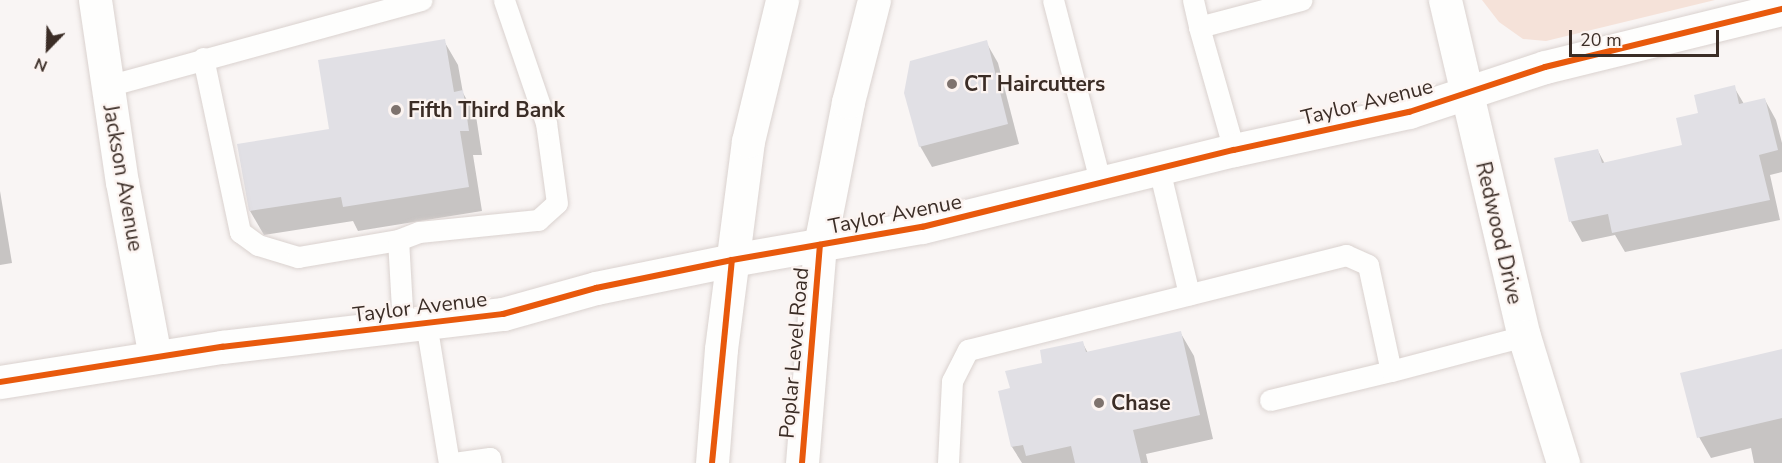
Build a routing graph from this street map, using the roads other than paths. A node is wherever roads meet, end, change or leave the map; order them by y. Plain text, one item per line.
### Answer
1 (95, 0) edge
2 (421, 0) edge
3 (504, 0) edge
4 (782, 0) edge
5 (874, 0) edge
6 (1053, 0) edge
7 (1192, 0) edge
8 (1301, 0) edge
9 (1445, 0) edge
10 (1782, 9) edge
11 (1199, 27) junction
12 (203, 58) junction
13 (107, 86) junction
14 (1467, 91) junction
15 (1234, 150) junction
16 (1159, 169) junction
17 (1101, 184) junction
18 (398, 240) junction
19 (820, 245) junction
20 (732, 260) junction
21 (1189, 294) junction
22 (415, 324) junction
23 (1524, 336) junction
24 (155, 356) junction
25 (1391, 371) junction
26 (0, 382) edge
27 (1270, 400) dead end
28 (449, 463) edge
29 (454, 463) edge
30 (491, 463) edge
31 (712, 463) edge
32 (802, 463) edge
33 (948, 463) edge
34 (1563, 463) edge

1 - 13 street, Jackson Avenue
2 - 12 lane
3 - 18 lane
4 - 20 street
5 - 19 street, Poplar Level Road
6 - 17 lane
7 - 11 lane
8 - 11 lane
9 - 14 street, Redwood Drive
10 - 14 street, Taylor Avenue
11 - 15 lane
12 - 13 lane
12 - 18 lane
13 - 24 street, Jackson Avenue
14 - 15 street, Taylor Avenue
14 - 23 street, Redwood Drive
15 - 16 street, Taylor Avenue
16 - 17 street, Taylor Avenue
16 - 21 lane
17 - 19 street, Taylor Avenue
18 - 22 lane
19 - 20 street, Taylor Avenue
19 - 32 street, Poplar Level Road
20 - 22 street, Taylor Avenue
20 - 31 street
21 - 25 lane
21 - 33 lane
22 - 24 street, Taylor Avenue
22 - 28 lane
23 - 25 lane
23 - 34 street, Redwood Drive
24 - 26 street, Taylor Avenue
25 - 27 lane
29 - 30 lane

